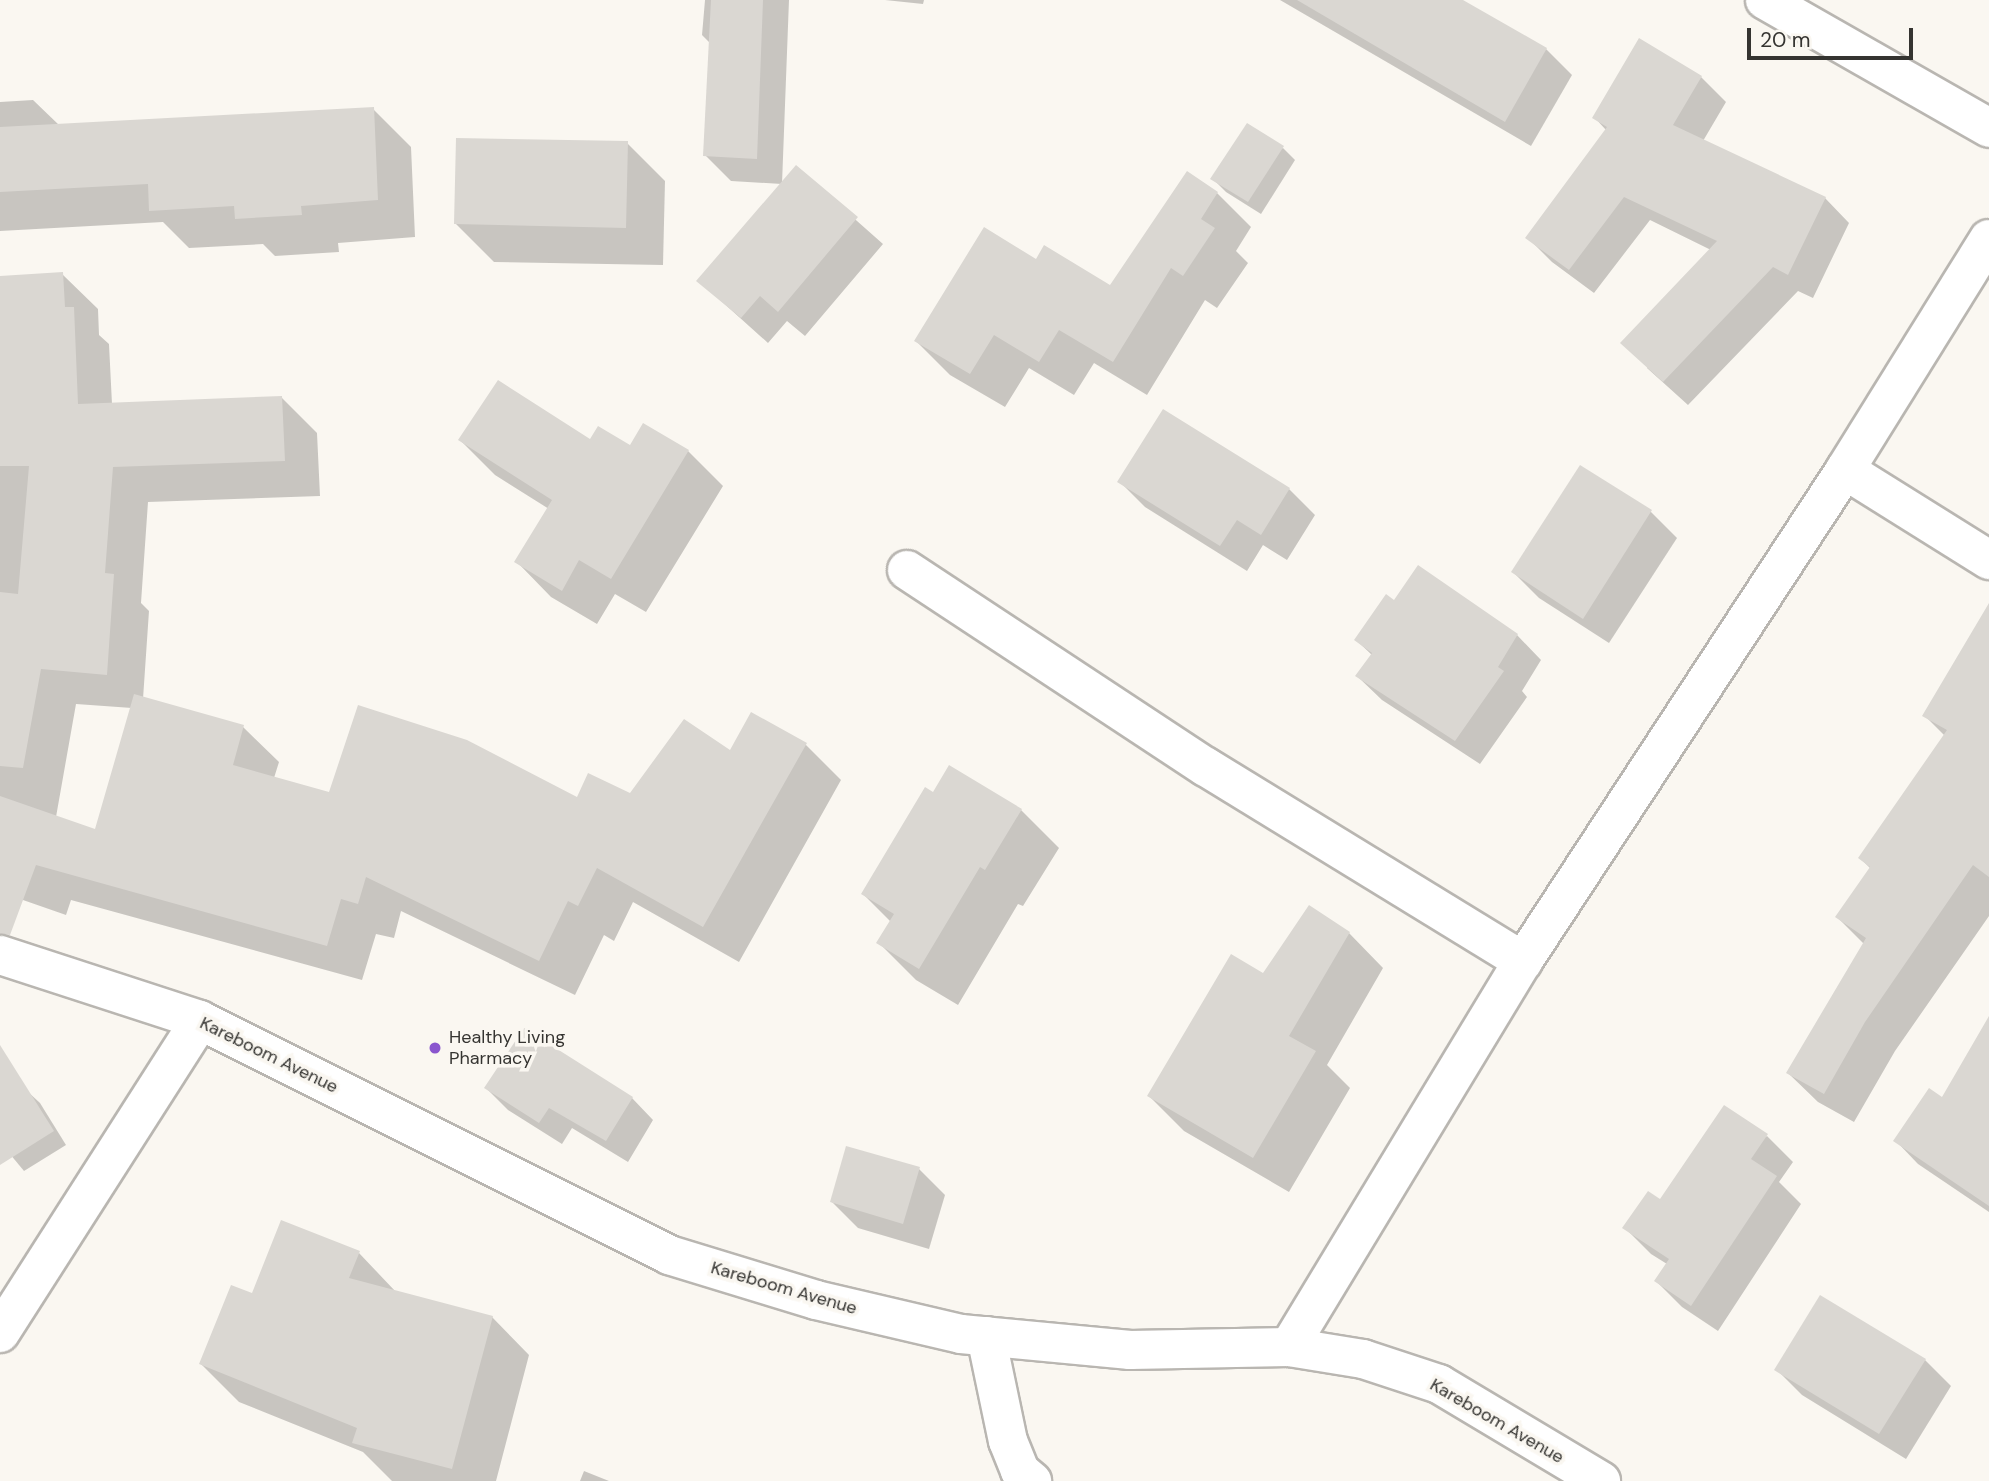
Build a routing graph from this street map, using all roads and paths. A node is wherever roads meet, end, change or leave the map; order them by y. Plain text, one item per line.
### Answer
1 (1765, 0) edge
2 (1989, 128) edge
3 (1989, 239) edge
4 (1845, 470) junction
5 (1989, 560) edge
6 (907, 569) dead end
7 (0, 955) edge
8 (1523, 961) junction
9 (200, 1020) junction
10 (0, 1333) edge
11 (986, 1336) junction
12 (1289, 1348) junction
13 (1031, 1481) edge
14 (1601, 1481) edge

1 - 2 street
3 - 4 street
4 - 5 street
4 - 8 street
6 - 8 street
7 - 9 street, Kareboom Avenue
8 - 12 street
9 - 10 street
9 - 11 street, Kareboom Avenue
11 - 12 street, Kareboom Avenue
11 - 13 street
12 - 14 street, Kareboom Avenue

